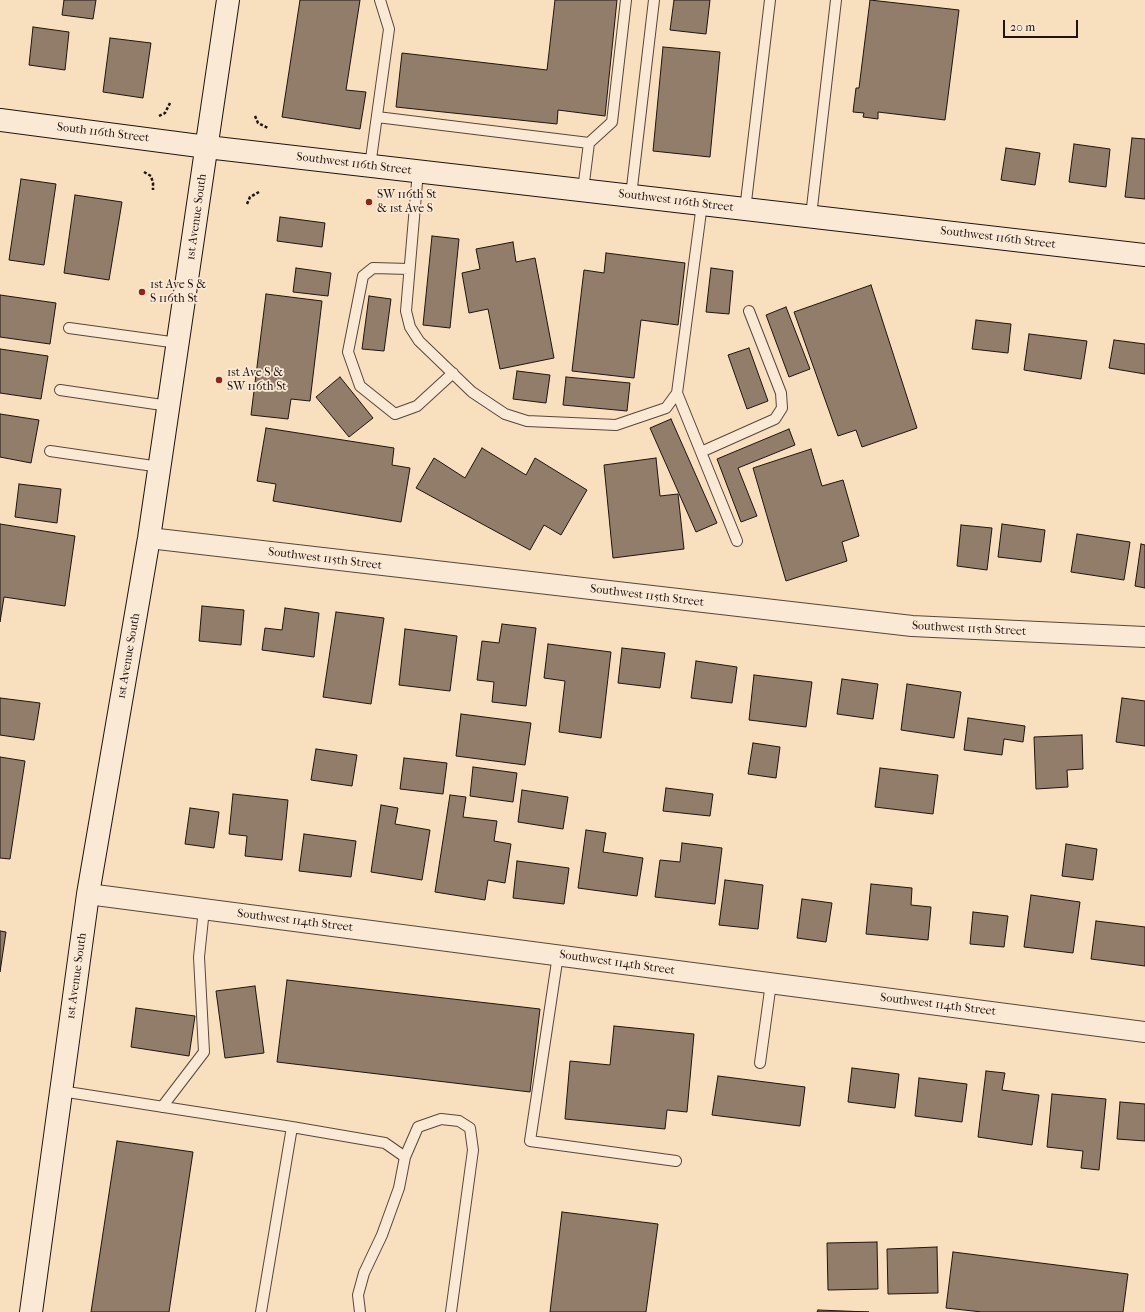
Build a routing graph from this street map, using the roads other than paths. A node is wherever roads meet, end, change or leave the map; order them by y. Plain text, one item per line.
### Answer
1 (228, 0) edge
2 (380, 0) edge
3 (626, 0) edge
4 (654, 0) edge
5 (770, 0) edge
6 (836, 0) edge
7 (377, 117) junction
8 (0, 120) edge
9 (589, 143) junction
10 (207, 147) junction
11 (370, 166) junction
12 (418, 171) junction
13 (583, 190) junction
14 (631, 196) junction
15 (702, 204) junction
16 (745, 210) junction
17 (811, 216) junction
18 (1145, 255) edge
19 (409, 269) junction
20 (749, 311) dead end
21 (69, 328) dead end
22 (178, 343) junction
23 (453, 373) junction
24 (60, 390) dead end
25 (677, 393) junction
26 (169, 406) junction
27 (50, 452) dead end
28 (700, 452) junction
29 (160, 467) junction
30 (149, 538) junction
31 (737, 541) dead end
32 (1145, 637) edge
33 (88, 894) junction
34 (204, 909) junction
35 (558, 955) junction
36 (771, 983) junction
37 (1145, 1032) edge
38 (760, 1063) dead end
39 (61, 1091) junction
40 (162, 1107) junction
41 (292, 1126) junction
42 (405, 1157) junction
43 (676, 1161) dead end
44 (31, 1312) edge
45 (261, 1312) edge
46 (360, 1312) edge
47 (451, 1312) edge

1 - 10 main road, 1st Avenue South
2 - 7 lane
3 - 9 lane
4 - 14 lane
5 - 16 lane
6 - 17 lane
7 - 9 lane
7 - 11 lane
8 - 10 main road, South 116th Street
9 - 13 lane
10 - 11 main road, Southwest 116th Street
10 - 22 main road, 1st Avenue South
11 - 12 main road, Southwest 116th Street
12 - 13 main road, Southwest 116th Street
12 - 19 lane
13 - 14 main road, Southwest 116th Street
14 - 15 main road, Southwest 116th Street
15 - 16 main road, Southwest 116th Street
15 - 25 lane
16 - 17 main road, Southwest 116th Street
17 - 18 main road, Southwest 116th Street
19 - 23 lane
19 - 23 lane
20 - 28 lane
21 - 22 lane
22 - 26 main road, 1st Avenue South
23 - 25 lane
24 - 26 lane
25 - 28 lane
26 - 29 main road, 1st Avenue South
27 - 29 lane
28 - 31 lane
29 - 30 main road, 1st Avenue South
30 - 32 street, Southwest 115th Street
30 - 33 main road, 1st Avenue South
33 - 34 street, Southwest 114th Street
33 - 39 main road, 1st Avenue South
34 - 35 street, Southwest 114th Street
34 - 40 lane
35 - 36 street, Southwest 114th Street
35 - 43 lane
36 - 37 street, Southwest 114th Street
36 - 38 lane
39 - 40 lane
39 - 44 main road, 1st Avenue South
40 - 41 lane
41 - 42 lane
41 - 45 lane
42 - 46 lane
42 - 47 lane

